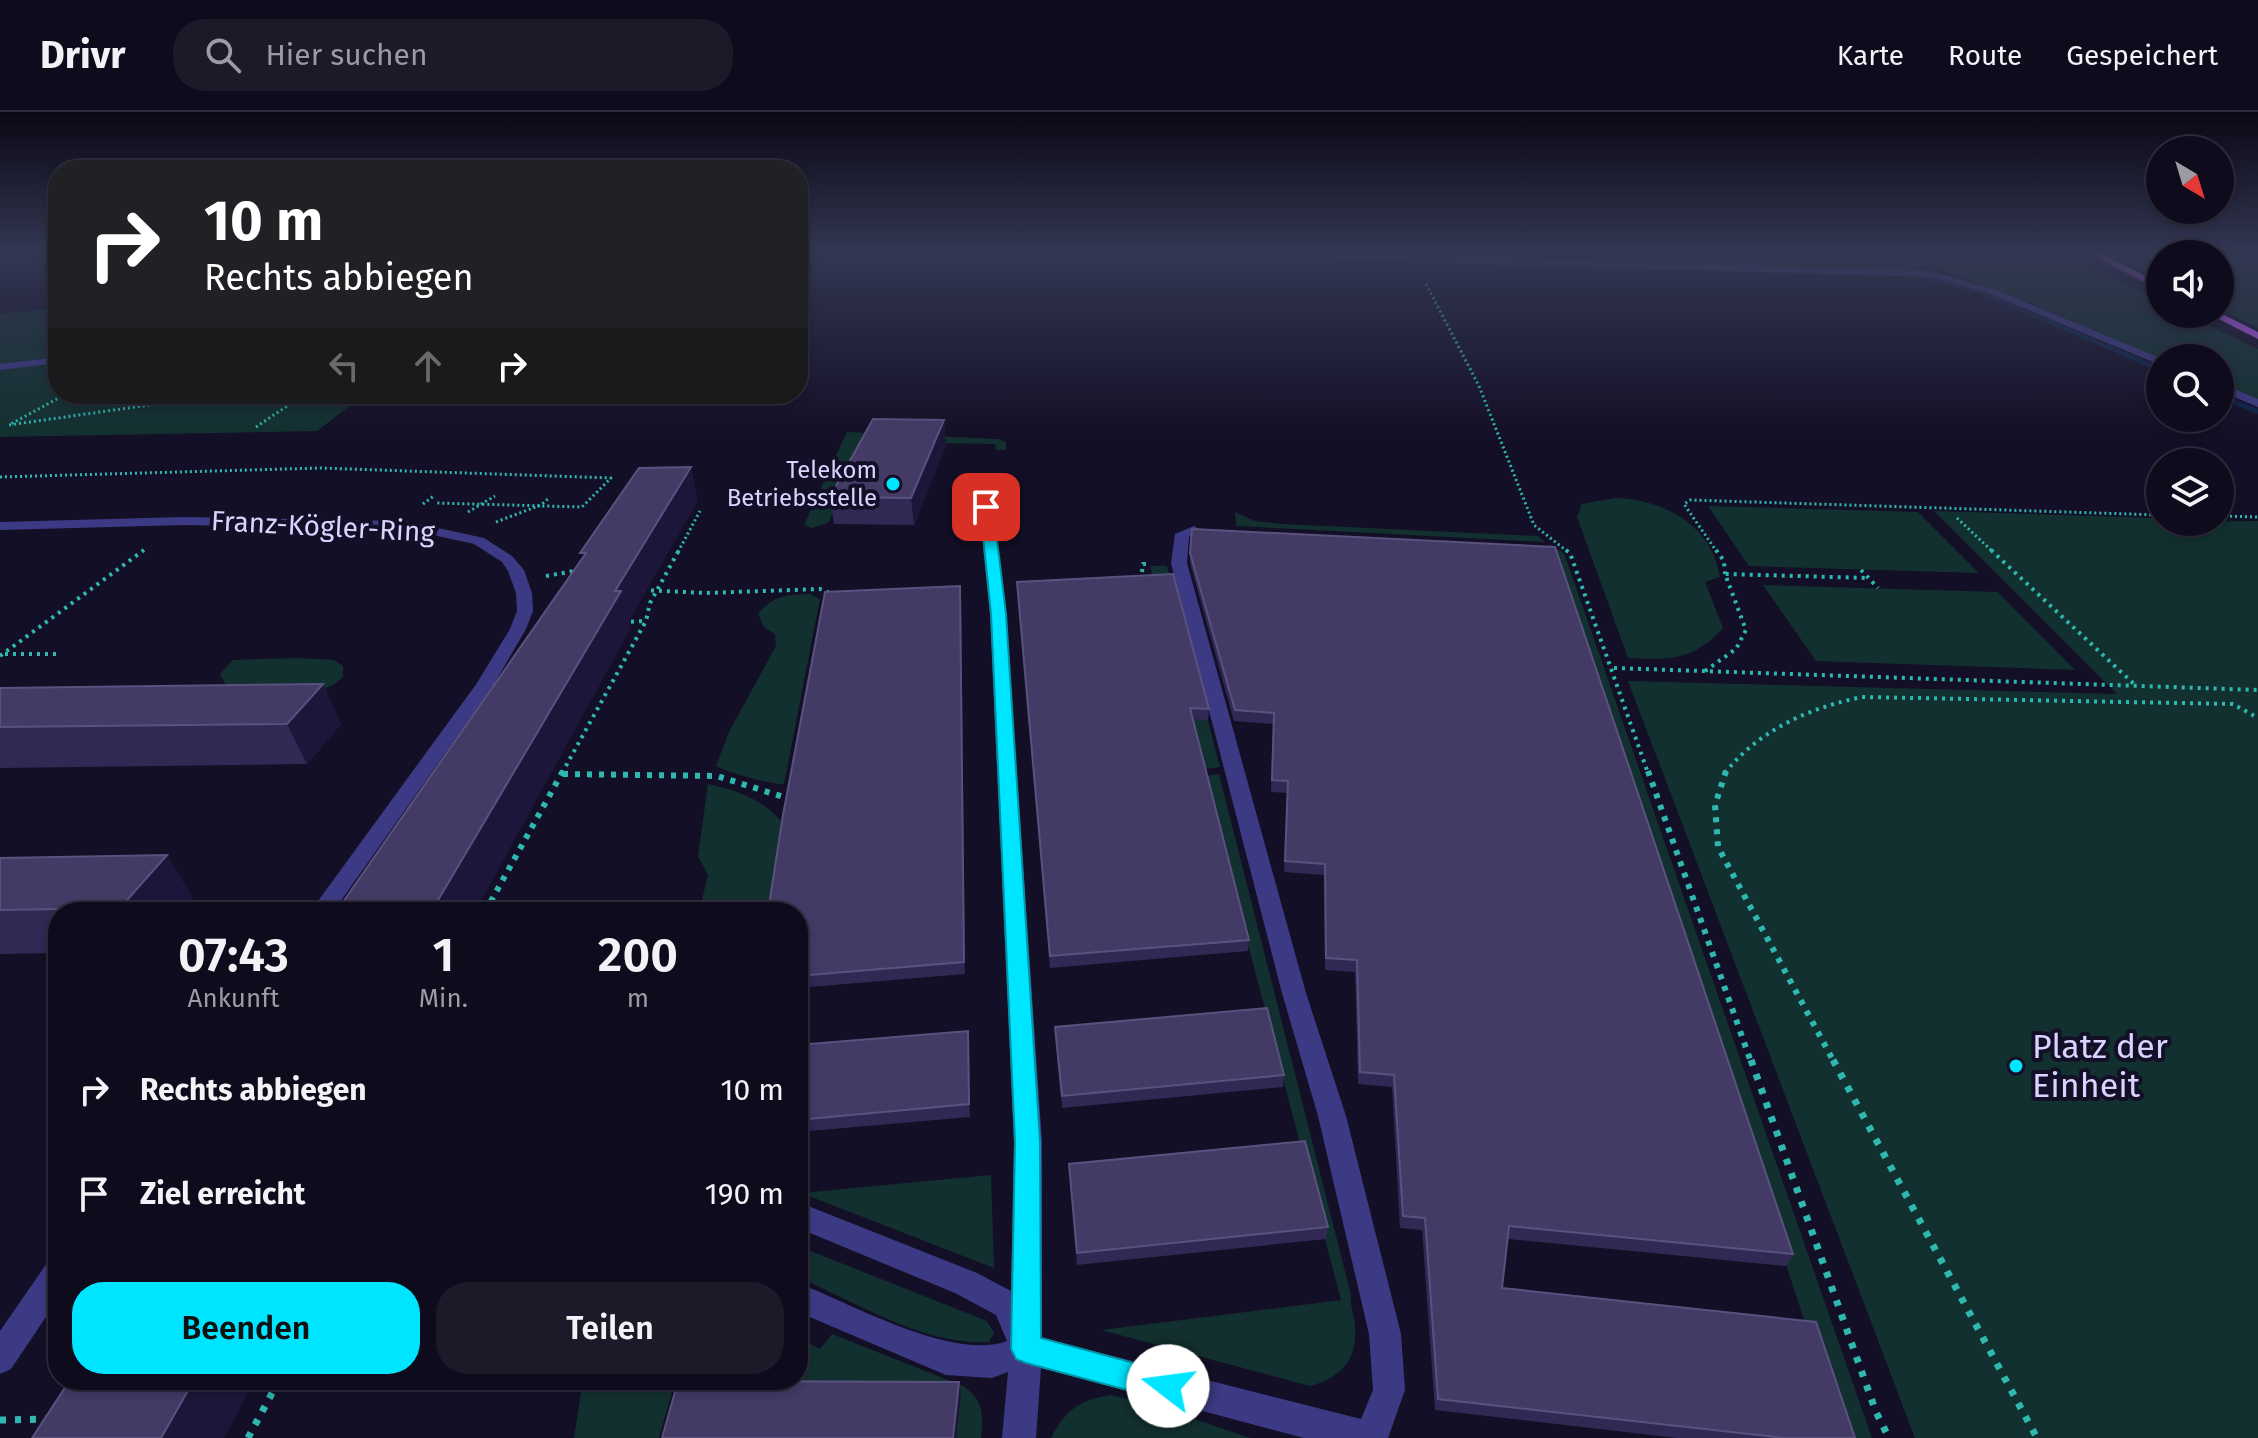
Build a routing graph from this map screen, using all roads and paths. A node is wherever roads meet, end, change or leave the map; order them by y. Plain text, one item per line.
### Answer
1 (1440, 313) edge
2 (2043, 313) edge
3 (2234, 324) edge
4 (2258, 336) edge
5 (2146, 356) edge
6 (48, 361) edge
7 (0, 367) edge
8 (2234, 393) edge
9 (2258, 403) edge
10 (48, 404) edge
11 (156, 404) edge
12 (290, 404) edge
13 (256, 427) dead end
14 (0, 477) edge
15 (549, 498) dead end
16 (541, 505) junction
17 (986, 507) dead end
18 (700, 511) dead end
19 (2146, 515) edge
20 (2234, 516) edge
21 (2258, 517) edge
22 (1957, 518) dead end
23 (183, 521) junction
24 (0, 526) edge
25 (1194, 530) edge
26 (463, 535) junction
27 (1545, 536) junction
28 (1546, 545) edge
29 (1861, 570) dead end
30 (1725, 574) junction
31 (1869, 578) junction
32 (522, 580) junction
33 (583, 580) edge
34 (1878, 588) dead end
35 (642, 590) edge
36 (657, 590) junction
37 (833, 595) edge
38 (646, 621) junction
39 (615, 622) edge
40 (56, 654) dead end
41 (1, 655) edge
42 (1614, 668) junction
43 (1705, 671) junction
44 (2136, 686) junction
45 (2258, 690) edge
46 (2258, 718) edge
47 (563, 774) junction
48 (795, 800) edge
49 (533, 804) dead end
50 (547, 804) junction
51 (328, 902) edge
52 (491, 902) edge
53 (808, 1219) edge
54 (48, 1288) edge
55 (808, 1301) edge
56 (1026, 1349) junction
57 (0, 1358) edge
58 (274, 1390) edge
59 (58, 1419) edge
60 (0, 1420) edge
61 (248, 1438) edge
62 (1019, 1438) edge
63 (1369, 1438) edge
64 (1889, 1438) edge
65 (2037, 1438) edge

1 - 27 path
2 - 5 street
3 - 4 main road
6 - 7 street
8 - 9 street
10 - 11 path
12 - 13 path
14 - 16 path
15 - 16 path
16 - 26 path
17 - 56 street
18 - 36 path
19 - 30 path
20 - 21 path
22 - 44 path
23 - 24 street, Franz-Kögler-Ring
23 - 26 street, Franz-Kögler-Ring
23 - 41 path
25 - 63 street
26 - 32 street, Franz-Kögler-Ring
27 - 28 path
27 - 42 path
29 - 31 path
30 - 31 path
30 - 43 path
31 - 34 path
32 - 33 path
32 - 51 street
35 - 36 path
36 - 37 path
36 - 38 path
38 - 39 path
38 - 47 path
40 - 41 path
42 - 43 path
42 - 64 path
43 - 44 path
44 - 45 path
46 - 65 path
47 - 48 path
47 - 50 path
49 - 50 path
50 - 52 path
53 - 56 street
54 - 57 street
55 - 56 street
56 - 62 street
56 - 63 street
58 - 61 path
59 - 60 path

